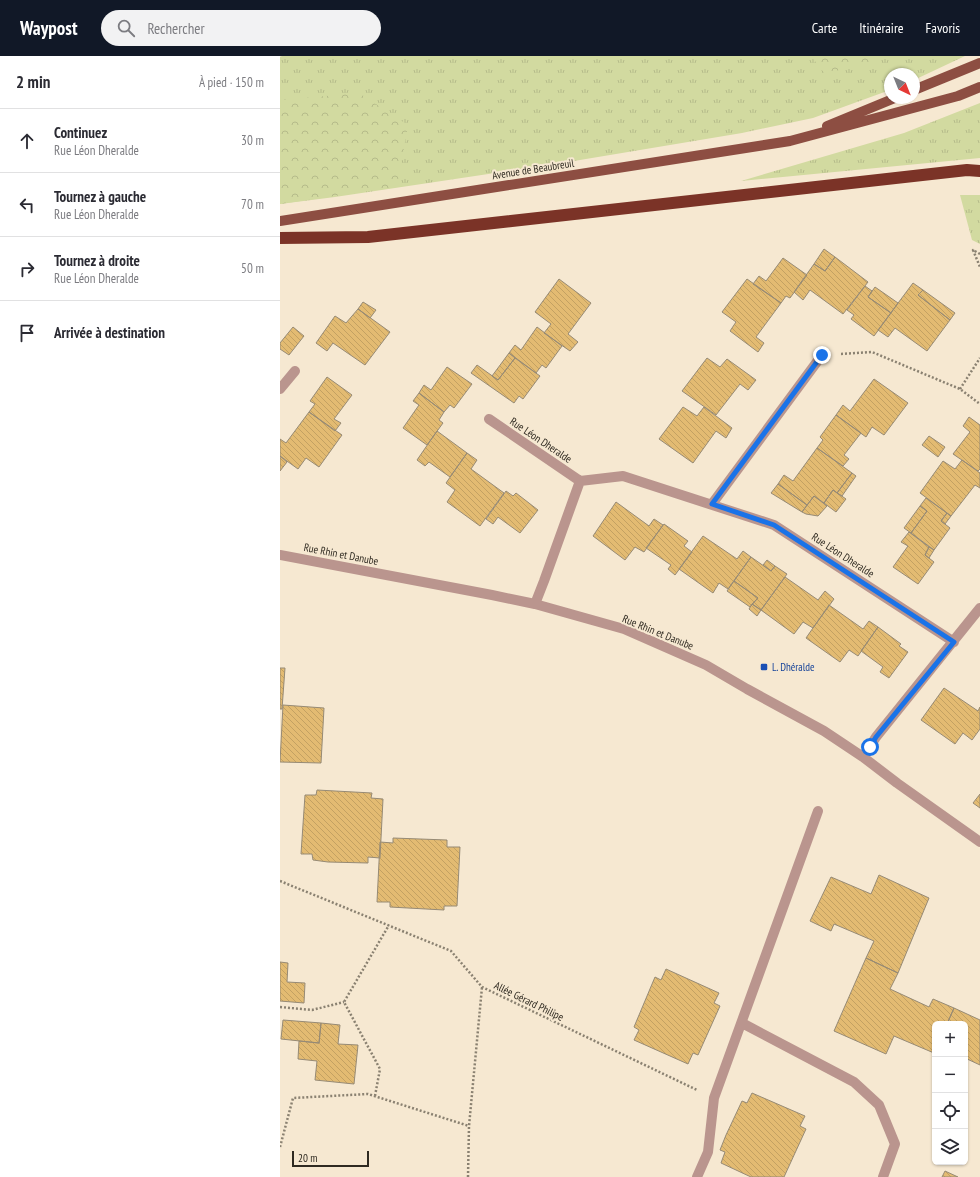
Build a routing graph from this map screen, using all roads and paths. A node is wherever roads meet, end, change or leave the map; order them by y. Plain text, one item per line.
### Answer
1 (980, 63) edge
2 (980, 87) edge
3 (920, 88) edge
4 (884, 103) edge
5 (790, 142) junction
6 (980, 171) edge
7 (280, 221) edge
8 (280, 238) edge
9 (980, 254) edge
10 (980, 267) edge
11 (822, 355) joint
12 (980, 358) edge
13 (295, 371) dead end
14 (280, 389) edge
15 (960, 389) junction
16 (980, 404) edge
17 (489, 419) dead end
18 (580, 481) junction
19 (712, 504) junction
20 (280, 555) edge
21 (535, 604) junction
22 (980, 608) edge
23 (954, 642) junction
24 (863, 757) junction
25 (818, 811) dead end
26 (980, 842) edge
27 (280, 881) edge
28 (389, 925) junction
29 (482, 987) junction
30 (344, 1002) junction
31 (280, 1007) edge
32 (742, 1023) junction
33 (375, 1096) junction
34 (714, 1098) junction
35 (469, 1126) junction
36 (280, 1147) edge
37 (468, 1177) edge
38 (697, 1177) edge
39 (883, 1177) edge

1 - 3 main road
2 - 5 main road, Avenue de Beaubreuil
4 - 5 main road, Avenue de Beaubreuil
5 - 7 main road, Avenue de Beaubreuil
6 - 8 highway
9 - 10 path
11 - 15 path
11 - 19 street
12 - 15 path
13 - 14 street
15 - 16 path
17 - 18 street, Rue Léon Dheralde
18 - 19 street, Rue Léon Dheralde
18 - 21 street
19 - 23 street, Rue Léon Dheralde
20 - 21 street, Rue Rhin et Danube
21 - 24 street, Rue Rhin et Danube
22 - 23 street
23 - 24 street
24 - 26 street, Rue Rhin et Danube
25 - 32 street
27 - 28 path, Allée Gérard Philipe
28 - 29 path, Allée Gérard Philipe
28 - 30 path
29 - 34 path, Allée Gérard Philipe
29 - 35 path
30 - 31 path
30 - 33 path
32 - 34 street
32 - 39 street
33 - 35 path
33 - 36 path
34 - 38 street
35 - 37 path

